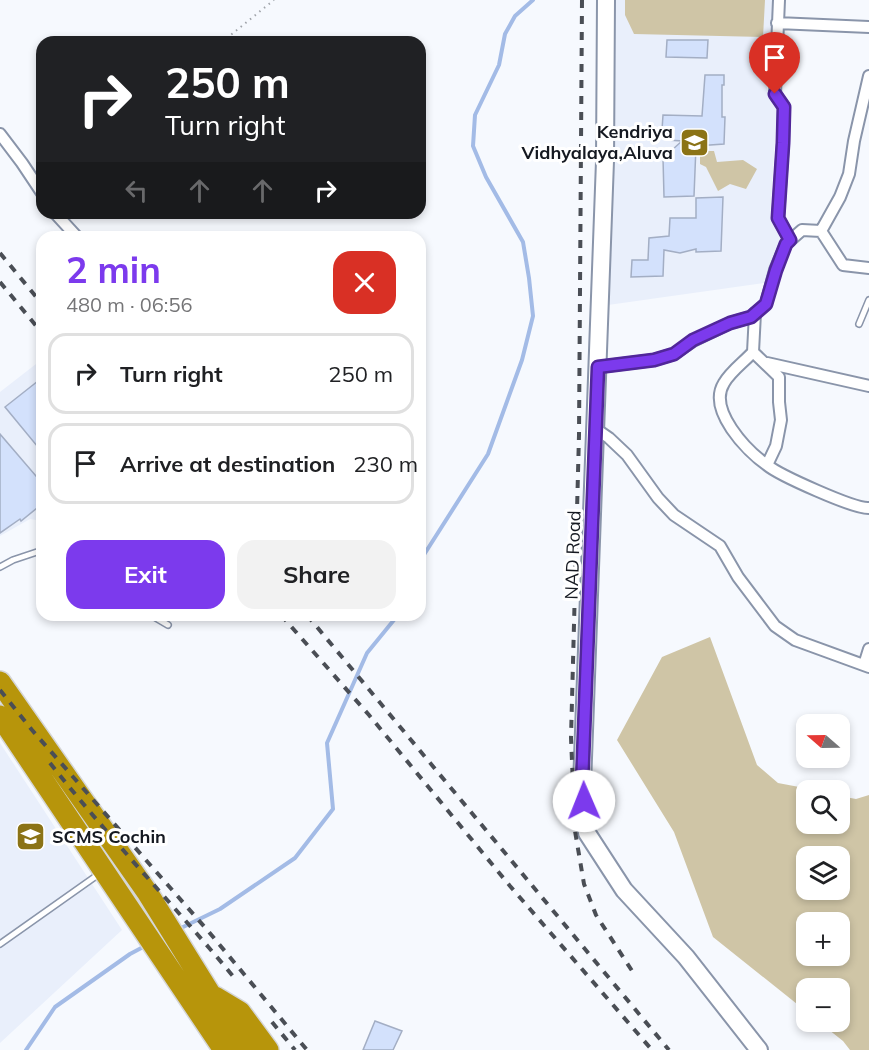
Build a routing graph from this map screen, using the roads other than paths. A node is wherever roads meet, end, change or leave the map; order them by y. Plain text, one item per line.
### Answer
1 (606, 0) edge
2 (779, 0) edge
3 (777, 23) junction
4 (869, 27) edge
5 (869, 76) edge
6 (0, 134) edge
7 (36, 184) edge
8 (60, 219) edge
9 (72, 231) edge
10 (821, 231) junction
11 (790, 240) junction
12 (869, 268) edge
13 (869, 300) edge
14 (755, 313) junction
15 (859, 324) dead end
16 (753, 352) junction
17 (766, 363) junction
18 (598, 367) junction
19 (869, 386) edge
20 (596, 429) junction
21 (767, 465) junction
22 (869, 508) edge
23 (36, 552) edge
24 (0, 567) edge
25 (161, 621) edge
26 (168, 625) dead end
27 (869, 649) edge
28 (866, 666) edge
29 (0, 682) edge
30 (0, 716) edge
31 (104, 870) junction
32 (0, 944) edge
33 (212, 995) junction
34 (219, 1046) edge
35 (245, 1050) edge
36 (268, 1050) edge
37 (759, 1050) edge

1 - 18 street, NAD Road
2 - 3 street
3 - 4 street
3 - 11 street
5 - 10 street
6 - 7 street
8 - 9 street
10 - 11 street
10 - 12 street
11 - 14 street
13 - 15 lane
14 - 16 street
14 - 18 street
16 - 17 street
16 - 21 street
17 - 19 street
17 - 21 street
18 - 20 street, NAD Road
20 - 28 street
20 - 37 street, NAD Road
21 - 22 street
23 - 24 lane
25 - 26 lane
27 - 28 street
29 - 33 highway
30 - 31 highway
31 - 32 lane
31 - 34 highway
33 - 35 highway
33 - 36 highway

